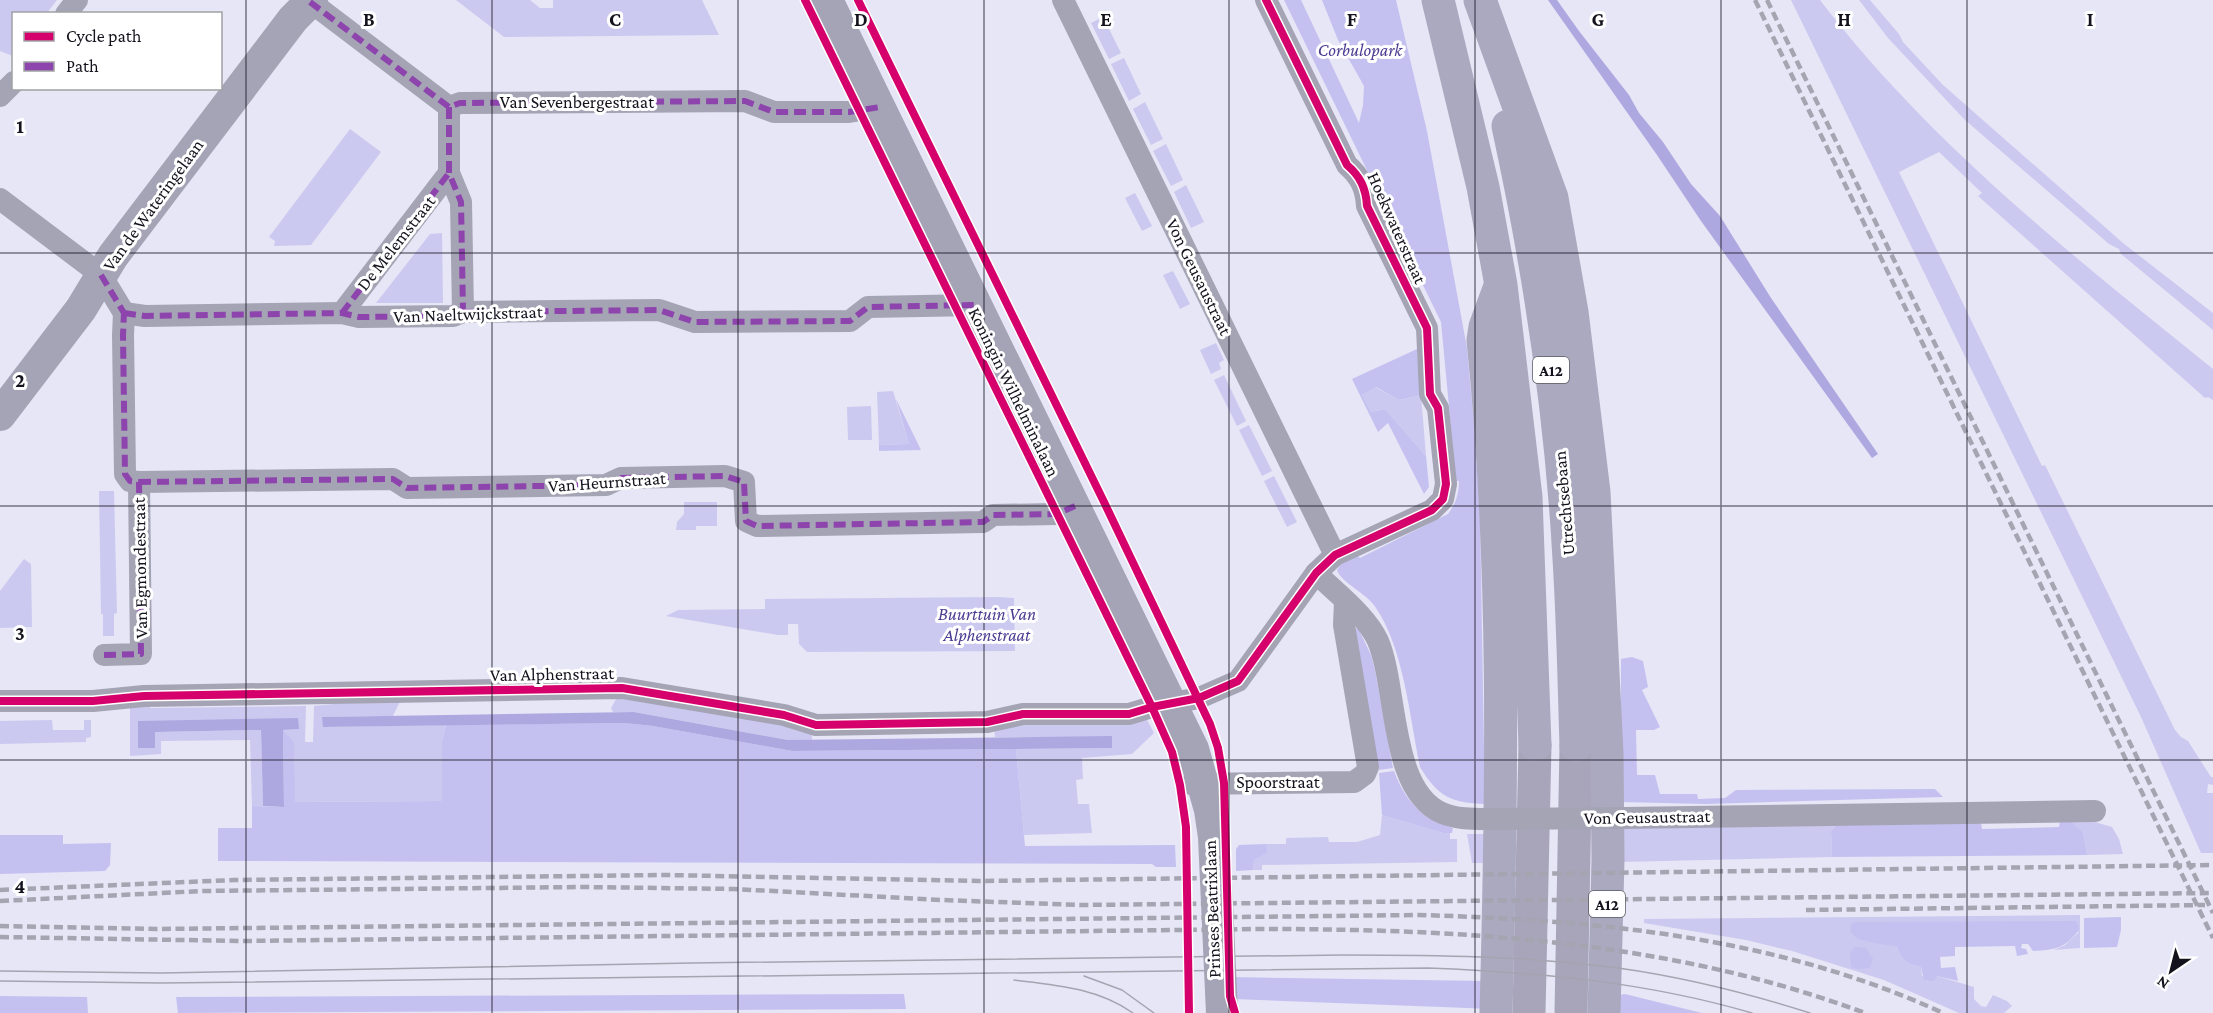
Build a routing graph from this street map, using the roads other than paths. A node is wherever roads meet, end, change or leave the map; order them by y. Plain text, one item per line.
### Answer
1 (77, 0) edge
2 (827, 0) edge
3 (1063, 0) edge
4 (1266, 0) edge
5 (1438, 0) edge
6 (1478, 0) edge
7 (310, 1) edge
8 (68, 12) edge
9 (12, 84) edge
10 (0, 96) edge
11 (449, 107) junction
12 (880, 107) junction
13 (449, 173) junction
14 (0, 200) edge
15 (101, 275) junction
16 (1501, 285) junction
17 (976, 305) junction
18 (463, 312) junction
19 (124, 313) junction
20 (342, 313) junction
21 (0, 415) edge
22 (139, 482) junction
23 (1446, 484) joint
24 (1075, 506) junction
25 (1335, 555) junction
26 (1316, 573) junction
27 (1345, 602) junction
28 (104, 655) dead end
29 (0, 701) edge
30 (1171, 703) junction
31 (1535, 745) joint
32 (1576, 746) joint
33 (1202, 793) junction
34 (2095, 811) dead end
35 (1202, 1013) edge
36 (1222, 1013) edge
37 (1496, 1013) edge
38 (1530, 1013) edge
39 (1571, 1013) edge
40 (1604, 1013) edge

1 - 8 street
2 - 12 street, Koningin Wilhelminalaan
3 - 25 street, Von Geusaustraat
4 - 23 street, Hoekwaterstraat
5 - 16 highway, Utrechtsebaan / A12
6 - 32 highway, Utrechtsebaan / A12
6 - 40 highway, A12
7 - 11 street
7 - 15 street, Van de Wateringelaan
9 - 10 street
11 - 12 street, Van Sevenbergestraat
11 - 13 street
12 - 17 street, Koningin Wilhelminalaan
13 - 18 street
13 - 20 street, De Melemstraat
14 - 15 street
15 - 19 street
15 - 21 street, Van de Wateringelaan
16 - 31 highway, Utrechtsebaan / A12
16 - 37 highway
17 - 18 street, Van Naeltwijckstraat
17 - 24 street, Koningin Wilhelminalaan
18 - 20 street, Van Naeltwijckstraat
19 - 20 street, Van Naeltwijckstraat
19 - 22 street, Van Egmondestraat
22 - 24 street, Van Heurnstraat
22 - 28 street, Van Egmondestraat
23 - 25 street, Van Alphenstraat
24 - 30 street, Koningin Wilhelminalaan
25 - 26 street, Van Alphenstraat
26 - 27 street, Von Geusaustraat
26 - 30 street, Van Alphenstraat
27 - 33 street, Spoorstraat
27 - 34 street, Von Geusaustraat, bridge
29 - 30 street, Van Alphenstraat
30 - 33 street, Koningin Wilhelminalaan
31 - 38 main road, Utrechtsebaan / A12
32 - 39 main road, Utrechtsebaan / A12
33 - 35 street, Prinses Beatrixlaan
33 - 36 street, Prinses Beatrixlaan

